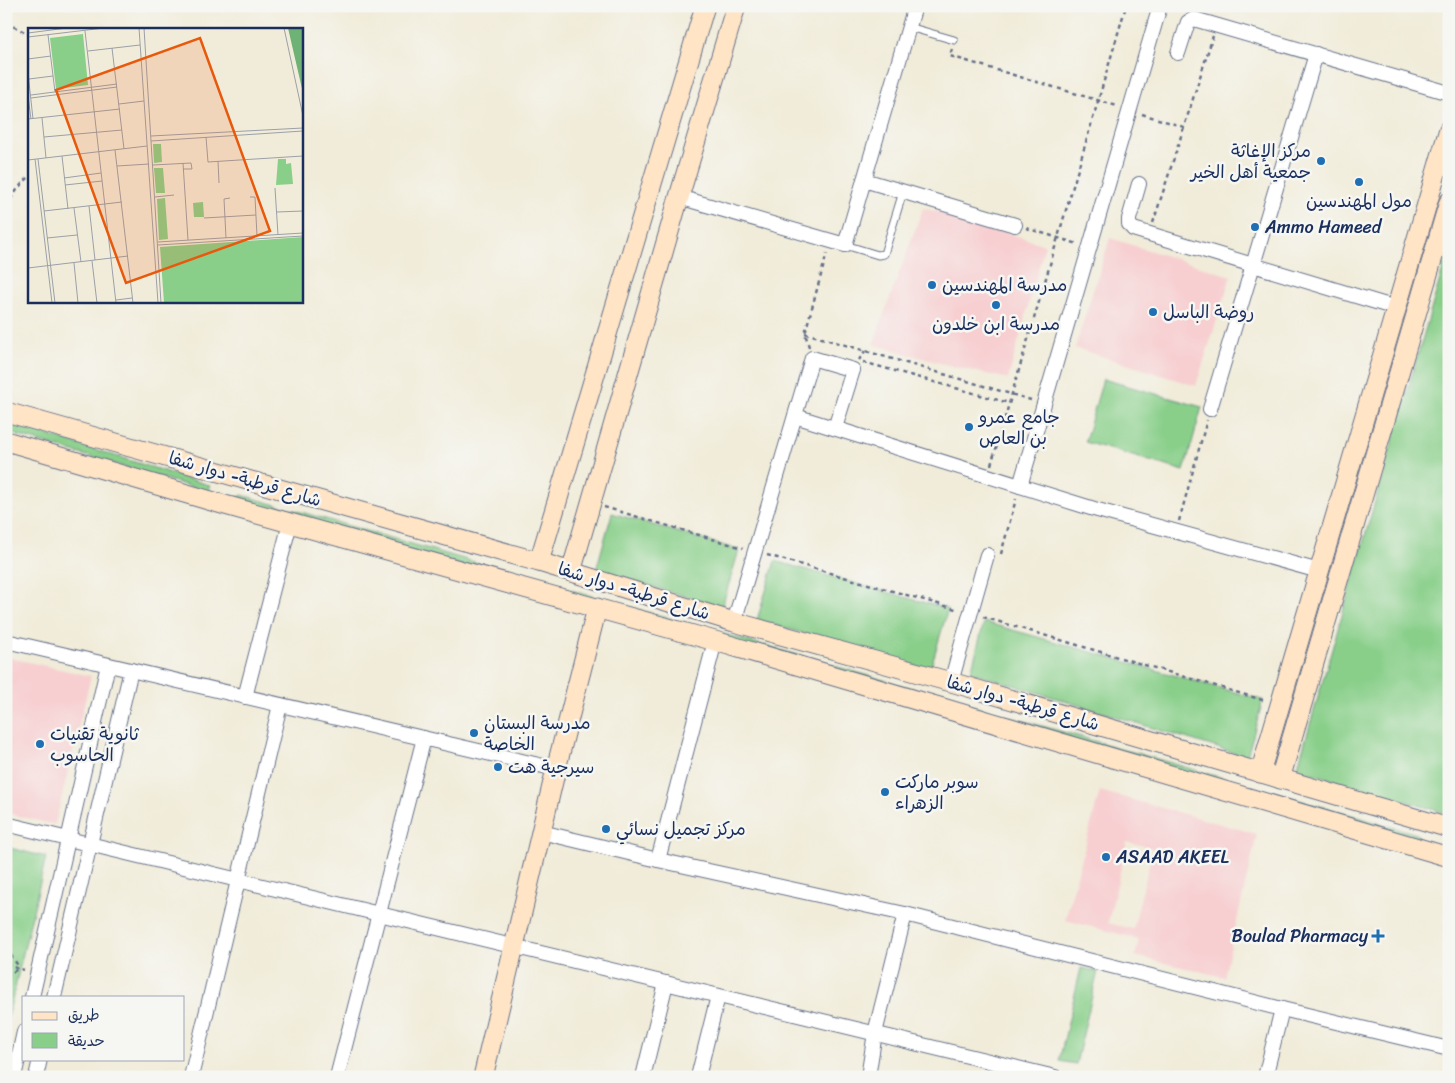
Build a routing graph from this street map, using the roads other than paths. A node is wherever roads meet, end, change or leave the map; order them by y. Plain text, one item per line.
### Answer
1 (705, 6) edge
2 (736, 6) edge
3 (915, 6) edge
4 (1160, 6) edge
5 (909, 27) junction
6 (954, 40) road end
7 (1178, 53) dead end
8 (1316, 54) junction
9 (1449, 93) edge
10 (1449, 129) edge
11 (864, 180) junction
12 (1140, 184) dead end
13 (903, 192) junction
14 (679, 197) junction
15 (1449, 202) edge
16 (1015, 225) road end
17 (845, 245) junction
18 (1253, 265) junction
19 (1396, 308) junction
20 (1416, 314) junction
21 (1210, 409) road end
22 (6, 412) edge
23 (795, 416) junction
24 (835, 428) junction
25 (6, 441) edge
26 (234, 476) junction
27 (1020, 486) junction
28 (225, 505) junction
29 (290, 523) junction
30 (987, 555) road end
31 (539, 562) junction
32 (1320, 571) junction
33 (571, 572) junction
34 (1339, 576) junction
35 (597, 608) junction
36 (734, 622) junction
37 (6, 641) edge
38 (715, 641) junction
39 (855, 655) junction
40 (108, 665) junction
41 (131, 670) junction
42 (848, 680) junction
43 (951, 682) junction
44 (246, 697) junction
45 (280, 705) junction
46 (424, 738) junction
47 (556, 769) junction
48 (1260, 773) junction
49 (1280, 779) junction
50 (6, 824) edge
51 (1449, 828) edge
52 (541, 832) junction
53 (67, 839) junction
54 (90, 844) junction
55 (1447, 851) edge
56 (658, 860) junction
57 (238, 880) junction
58 (379, 914) junction
59 (905, 914) junction
60 (514, 947) junction
61 (666, 983) junction
62 (32, 996) edge
63 (54, 996) edge
64 (718, 996) junction
65 (1282, 1009) junction
66 (876, 1033) junction
67 (22, 1041) edge
68 (1449, 1049) edge
69 (40, 1060) edge
70 (14, 1077) edge
71 (36, 1077) edge
72 (191, 1077) edge
73 (337, 1077) edge
74 (483, 1077) edge
75 (643, 1077) edge
76 (698, 1077) edge
77 (868, 1077) edge
78 (1056, 1077) edge
79 (1265, 1077) edge

1 - 31 main road
2 - 14 main road
3 - 5 street
4 - 27 street
5 - 6 lane
5 - 11 street
7 - 8 street
8 - 9 street
8 - 18 street
10 - 19 main road
11 - 13 street
11 - 17 street
12 - 18 street
13 - 16 street
13 - 17 lane
14 - 17 street
14 - 33 main road
15 - 20 main road
18 - 19 street
18 - 21 street
19 - 20 main road
19 - 32 main road
20 - 34 main road
22 - 26 main road, شارع قرطبة- دوار شفا
23 - 24 street
23 - 24 street
23 - 36 street
24 - 27 street
25 - 28 main road
26 - 28 main road
26 - 31 main road, شارع قرطبة- دوار شفا
27 - 32 street
28 - 29 main road
29 - 35 main road
29 - 44 street
30 - 43 street
31 - 33 main road, شارع قرطبة- دوار شفا
32 - 34 main road
32 - 48 main road
33 - 36 main road, شارع قرطبة- دوار شفا
34 - 49 main road
35 - 38 main road
35 - 47 main road
36 - 39 main road, شارع قرطبة- دوار شفا
37 - 40 street
38 - 42 main road
38 - 56 street
39 - 42 main road
39 - 43 main road, شارع قرطبة- دوار شفا
40 - 41 street
40 - 53 street
41 - 44 street
41 - 54 street
42 - 55 main road
43 - 48 main road, شارع قرطبة- دوار شفا
44 - 45 street
45 - 46 street
45 - 57 street
46 - 47 street
46 - 58 street
47 - 52 main road
48 - 49 main road, شارع قرطبة- دوار شفا
49 - 51 main road, شارع قرطبة- دوار شفا
50 - 53 street
52 - 56 street
52 - 60 main road
53 - 54 street
53 - 62 street
54 - 57 street
54 - 63 street
56 - 59 street
57 - 58 street
57 - 72 street
58 - 60 street
58 - 73 street
59 - 65 street
59 - 66 street
60 - 61 street
60 - 74 main road
61 - 64 street
61 - 75 street
64 - 66 street
64 - 76 street
65 - 68 street
65 - 79 street
66 - 77 street
66 - 78 street
67 - 70 street
69 - 71 street

